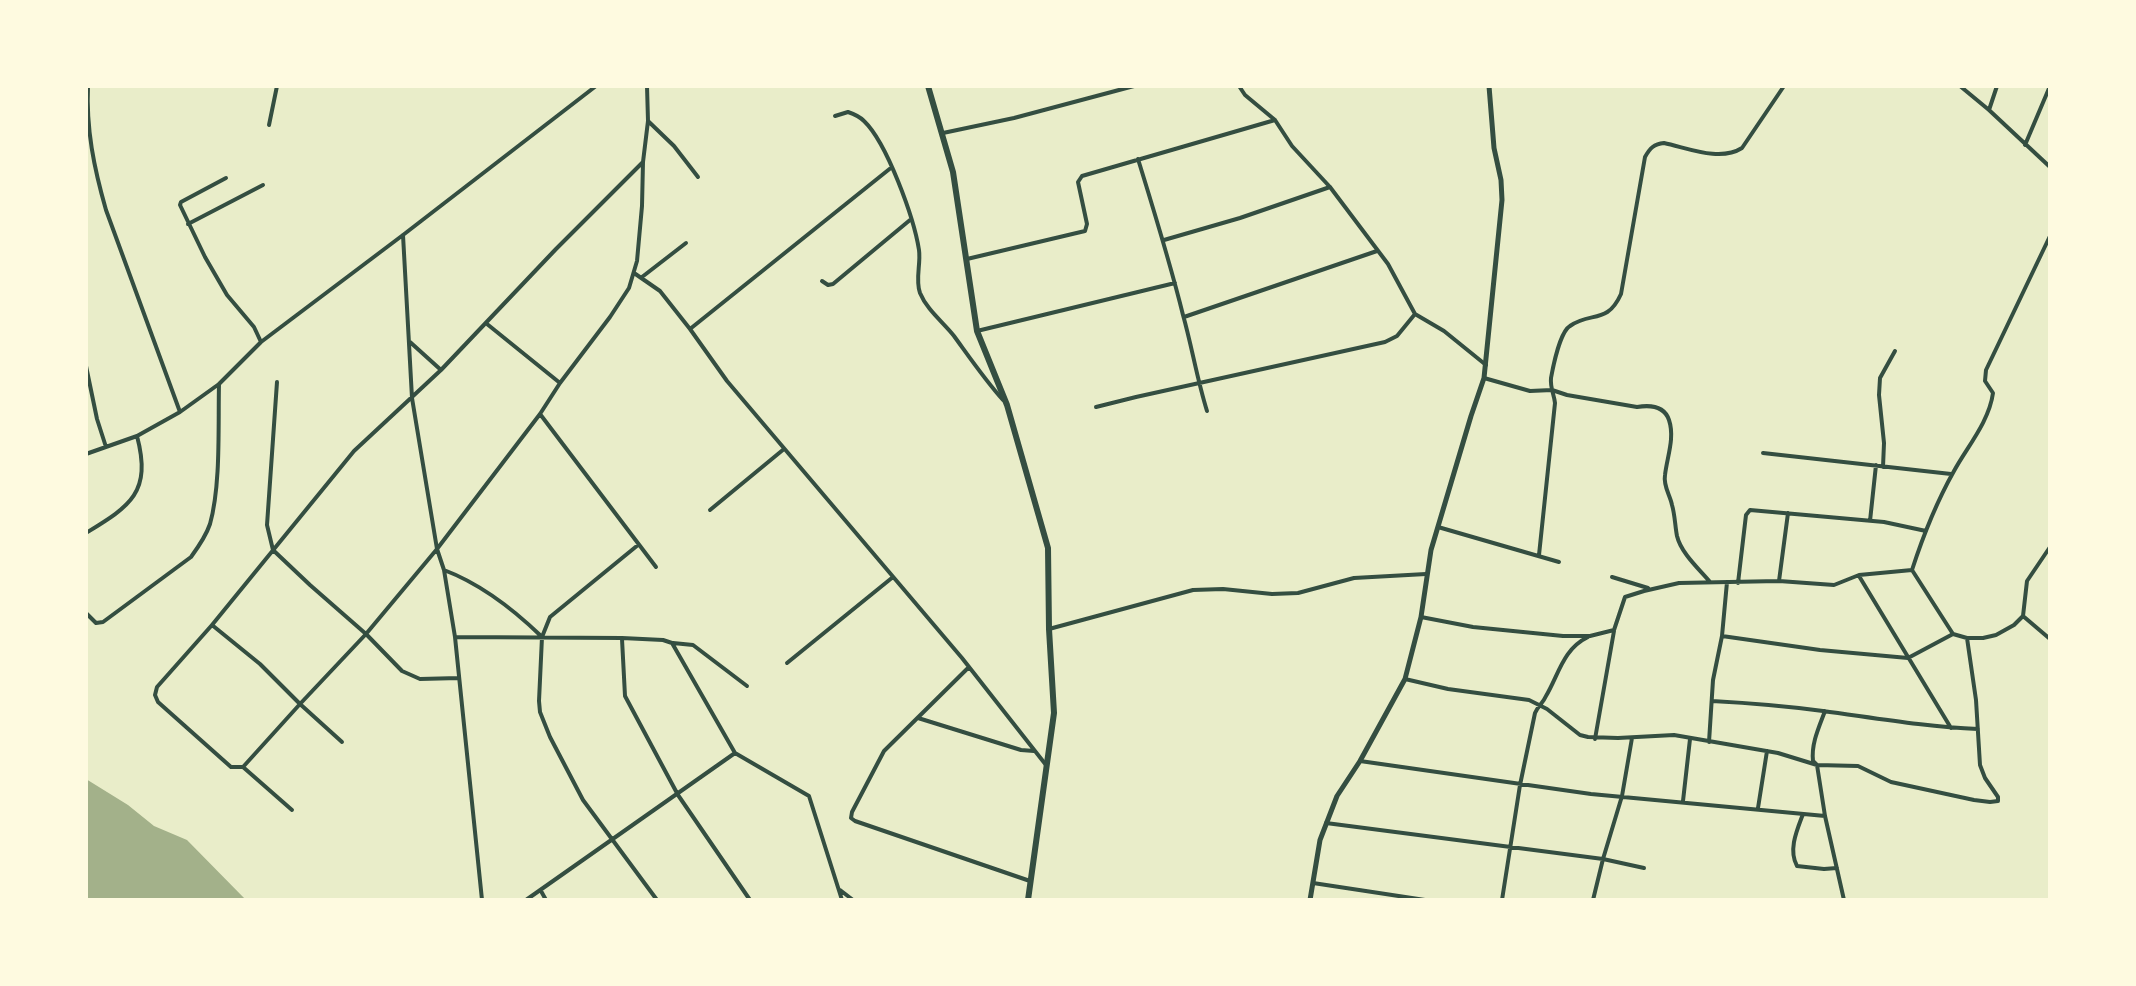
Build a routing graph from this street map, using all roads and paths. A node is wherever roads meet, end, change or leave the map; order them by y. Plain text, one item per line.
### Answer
1 (88, 86) edge
2 (277, 86) edge
3 (596, 86) edge
4 (647, 86) edge
5 (928, 86) edge
6 (1134, 86) edge
7 (1239, 86) edge
8 (1489, 86) edge
9 (1784, 86) edge
10 (1960, 86) edge
11 (1997, 86) edge
12 (2050, 86) edge
13 (1989, 110) junction
14 (835, 116) dead end
15 (1275, 120) junction
16 (648, 121) junction
17 (269, 125) dead end
18 (943, 133) junction
19 (2025, 145) junction
20 (1138, 159) junction
21 (643, 162) junction
22 (892, 167) junction
23 (2050, 167) edge
24 (698, 177) dead end
25 (226, 178) dead end
26 (263, 185) dead end
27 (1330, 187) junction
28 (910, 220) junction
29 (188, 224) junction
30 (403, 235) junction
31 (2050, 236) edge
32 (1163, 240) junction
33 (686, 243) dead end
34 (1377, 251) junction
35 (967, 259) junction
36 (634, 273) junction
37 (642, 277) junction
38 (822, 281) dead end
39 (1175, 283) junction
40 (1415, 314) junction
41 (1184, 317) junction
42 (486, 324) junction
43 (690, 329) junction
44 (977, 331) junction
45 (408, 340) junction
46 (261, 342) junction
47 (1895, 351) dead end
48 (1486, 365) junction
49 (86, 366) edge
50 (441, 370) junction
51 (1484, 378) junction
52 (277, 382) dead end
53 (560, 383) junction
54 (1198, 383) junction
55 (219, 384) junction
56 (1552, 390) junction
57 (412, 398) junction
58 (1007, 405) junction
59 (1096, 407) dead end
60 (1207, 411) dead end
61 (180, 412) junction
62 (540, 414) junction
63 (137, 436) junction
64 (106, 447) junction
65 (784, 449) junction
66 (1763, 453) dead end
67 (86, 454) edge
68 (1876, 465) junction
69 (1883, 467) junction
70 (1952, 474) junction
71 (710, 510) dead end
72 (1788, 513) junction
73 (1870, 521) junction
74 (1438, 527) junction
75 (1926, 531) junction
76 (86, 533) edge
77 (638, 545) junction
78 (2050, 547) edge
79 (437, 549) junction
80 (273, 550) junction
81 (1539, 555) junction
82 (1559, 562) dead end
83 (656, 567) dead end
84 (444, 570) junction
85 (1912, 570) junction
86 (1426, 574) junction
87 (1859, 575) junction
88 (893, 577) junction
89 (1612, 577) dead end
90 (1779, 581) junction
91 (1727, 582) junction
92 (1710, 583) junction
93 (1738, 583) junction
94 (1651, 589) junction
95 (86, 613) edge
96 (2023, 616) junction
97 (1421, 617) junction
98 (212, 625) junction
99 (1049, 629) junction
100 (1614, 630) junction
101 (366, 634) junction
102 (1953, 634) junction
103 (1590, 636) junction
104 (1722, 636) junction
105 (455, 637) junction
106 (542, 637) junction
107 (622, 638) junction
108 (1967, 638) junction
109 (2050, 639) edge
110 (670, 643) junction
111 (1908, 658) junction
112 (787, 663) dead end
113 (969, 667) junction
114 (459, 678) junction
115 (1405, 679) junction
116 (747, 686) dead end
117 (1712, 701) junction
118 (300, 704) junction
119 (1539, 704) junction
120 (1825, 711) junction
121 (918, 718) junction
122 (1951, 728) junction
123 (1978, 729) junction
124 (1632, 738) junction
125 (1595, 739) junction
126 (1690, 739) junction
127 (342, 742) dead end
128 (1709, 742) junction
129 (1034, 751) junction
130 (1767, 751) junction
131 (735, 753) junction
132 (1360, 761) junction
133 (1046, 765) junction
134 (1817, 765) junction
135 (243, 767) junction
136 (1520, 785) junction
137 (678, 795) junction
138 (1622, 796) junction
139 (1683, 801) junction
140 (1758, 809) junction
141 (292, 810) dead end
142 (1803, 814) junction
143 (1825, 816) junction
144 (1326, 823) junction
145 (614, 840) junction
146 (1511, 846) junction
147 (1603, 859) junction
148 (1644, 868) dead end
149 (1837, 868) junction
150 (1030, 881) junction
151 (1313, 883) junction
152 (838, 889) junction
153 (541, 891) junction
154 (482, 900) edge
155 (526, 900) edge
156 (546, 900) edge
157 (657, 900) edge
158 (750, 900) edge
159 (842, 900) edge
160 (853, 900) edge
161 (1028, 900) edge
162 (1310, 900) edge
163 (1425, 900) edge
164 (1502, 900) edge
165 (1593, 900) edge
166 (1844, 900) edge

1 - 61 street
2 - 17 street
3 - 30 street
4 - 16 street
5 - 18 main road
6 - 18 street
7 - 15 street
8 - 48 street
9 - 56 street
10 - 13 street
11 - 13 street
12 - 19 street
13 - 19 street
14 - 22 street
15 - 20 street
15 - 27 street
16 - 21 street
16 - 24 street
18 - 35 main road
19 - 23 street
20 - 32 street
20 - 35 street
21 - 36 street
21 - 42 street
22 - 28 street
22 - 43 street
25 - 29 street
26 - 29 street
27 - 32 street
27 - 34 street
28 - 38 street
28 - 58 street
29 - 46 street
30 - 45 street
30 - 46 street
31 - 70 street
32 - 39 street
33 - 37 street
34 - 40 street
34 - 41 street
35 - 44 main road
36 - 37 street
36 - 53 street
37 - 43 street
39 - 41 street
39 - 44 street
40 - 48 street
40 - 54 street
41 - 54 street
42 - 50 street
42 - 53 street
43 - 65 street
44 - 58 main road
45 - 50 street
45 - 57 street
46 - 55 street
47 - 69 street
48 - 51 street
49 - 64 street
50 - 57 street
51 - 56 street
51 - 74 street
52 - 80 street
53 - 62 street
54 - 59 street
54 - 60 street
55 - 61 street
55 - 95 street
56 - 81 street
56 - 92 street
57 - 79 street
57 - 80 street
58 - 99 main road
61 - 63 street
62 - 77 street
62 - 79 street
63 - 64 street
63 - 76 street
64 - 67 street
65 - 71 street
65 - 88 street
66 - 68 street
68 - 69 street
68 - 73 street
69 - 70 street
70 - 75 street
72 - 73 street
72 - 90 street
72 - 93 street
73 - 75 street
74 - 81 street
74 - 86 street
75 - 85 street
77 - 83 street
77 - 106 street
78 - 96 street
79 - 84 street
79 - 101 street
80 - 98 street
80 - 101 street
81 - 82 street
84 - 105 street
84 - 106 street
85 - 87 street
85 - 102 street
86 - 97 street
86 - 99 street
87 - 90 street
87 - 111 street
88 - 112 street
88 - 113 street
89 - 94 street
90 - 93 street
91 - 92 street
91 - 93 street
91 - 104 street
92 - 94 street
94 - 100 street
96 - 108 street
96 - 109 street
97 - 103 street
97 - 115 street
98 - 118 street
98 - 135 street
99 - 133 main road
100 - 103 street
100 - 125 street
101 - 114 street
101 - 118 street
102 - 108 street
102 - 111 street
103 - 119 street
104 - 111 street
104 - 117 street
105 - 106 street
105 - 114 street
106 - 107 street
106 - 145 street
107 - 110 street
107 - 137 street
108 - 123 street
110 - 116 street
110 - 131 street
111 - 122 street
113 - 121 street
113 - 129 street
114 - 154 street
115 - 119 street
115 - 132 street
117 - 120 street
117 - 128 street
118 - 127 street
118 - 135 street
119 - 125 street
119 - 136 street
120 - 122 street
120 - 134 street
121 - 129 street
121 - 150 street
122 - 123 street
123 - 134 street
124 - 125 street
124 - 126 street
124 - 138 street
126 - 128 street
126 - 139 street
128 - 130 street
129 - 133 street
130 - 134 street
130 - 140 street
131 - 137 street
131 - 152 street
132 - 136 street
132 - 144 street
133 - 150 main road
134 - 143 street
135 - 141 street
136 - 138 street
136 - 146 street
137 - 145 street
137 - 158 street
138 - 139 street
138 - 147 street
139 - 140 street
140 - 142 street
142 - 143 street
142 - 149 street
143 - 149 street
144 - 146 street
144 - 151 street
145 - 153 street
145 - 157 street
146 - 147 street
146 - 164 street
147 - 148 street
147 - 165 street
149 - 166 street
150 - 161 main road
151 - 162 street
151 - 163 street
152 - 159 street
152 - 160 street
153 - 155 street
153 - 156 street

